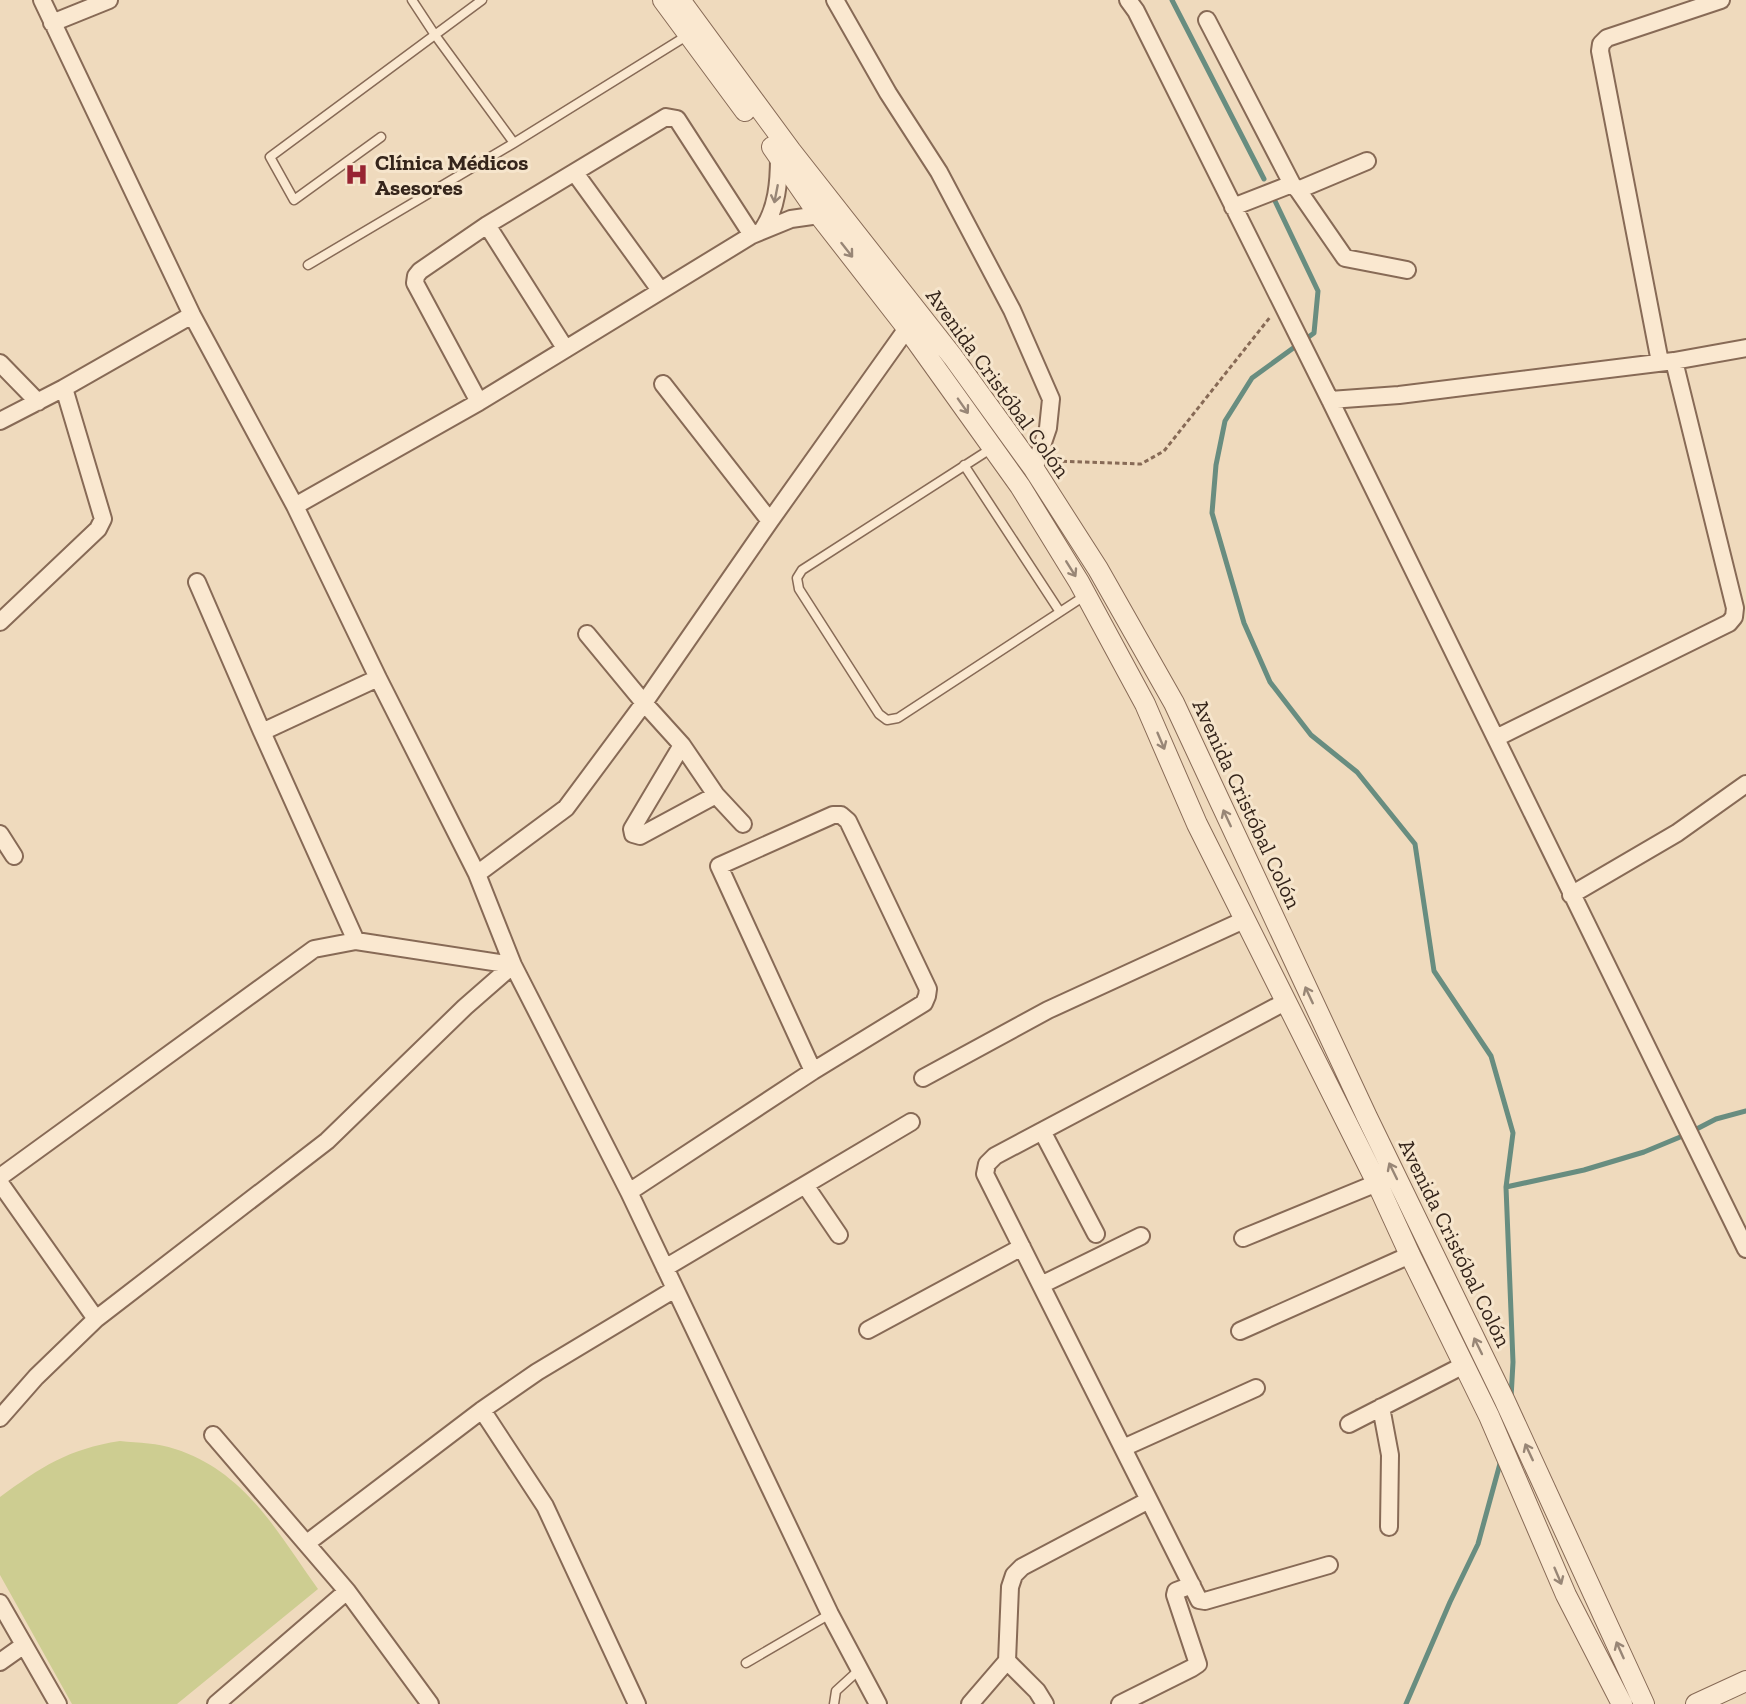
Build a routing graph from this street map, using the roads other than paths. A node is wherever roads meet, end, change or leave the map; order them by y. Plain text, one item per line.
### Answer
1 (42, 0) edge
2 (109, 0) edge
3 (412, 0) edge
4 (482, 0) edge
5 (663, 0) edge
6 (680, 0) edge
7 (835, 0) edge
8 (1721, 0) edge
9 (1135, 4) edge
10 (1207, 20) dead end
11 (52, 23) junction
12 (435, 35) junction
13 (688, 35) junction
14 (381, 137) dead end
15 (514, 142) junction
16 (779, 157) junction
17 (1367, 161) dead end
18 (574, 173) junction
19 (1295, 187) junction
20 (1233, 207) junction
21 (819, 215) junction
22 (487, 225) junction
23 (757, 232) junction
24 (308, 265) dead end
25 (1407, 270) dead end
26 (660, 290) junction
27 (192, 315) junction
28 (913, 321) junction
29 (565, 348) junction
30 (1746, 348) edge
31 (1667, 362) junction
32 (0, 363) edge
33 (663, 384) dead end
34 (64, 388) junction
35 (1330, 400) junction
36 (38, 402) junction
37 (479, 402) junction
38 (0, 421) edge
39 (992, 447) junction
40 (964, 465) junction
41 (1036, 465) junction
42 (295, 506) junction
43 (770, 521) junction
44 (197, 582) dead end
45 (1086, 595) junction
46 (1060, 612) junction
47 (0, 622) edge
48 (587, 634) dead end
49 (378, 678) junction
50 (644, 703) junction
51 (262, 732) junction
52 (1496, 738) junction
53 (682, 745) junction
54 (1746, 784) edge
55 (716, 795) junction
56 (743, 824) dead end
57 (0, 834) edge
58 (14, 856) dead end
59 (477, 874) junction
60 (1571, 895) junction
61 (1244, 920) junction
62 (356, 941) junction
63 (513, 965) junction
64 (1285, 1002) junction
65 (813, 1071) junction
66 (923, 1078) dead end
67 (910, 1122) dead end
68 (1042, 1131) junction
69 (0, 1177) edge
70 (0, 1183) edge
71 (1377, 1183) junction
72 (805, 1185) junction
73 (629, 1192) junction
74 (1096, 1234) dead end
75 (839, 1235) dead end
76 (1141, 1236) dead end
77 (1243, 1238) dead end
78 (1022, 1247) junction
79 (1746, 1249) edge
80 (1410, 1255) junction
81 (665, 1268) junction
82 (1041, 1285) junction
83 (675, 1288) junction
84 (96, 1319) junction
85 (868, 1330) dead end
86 (1240, 1331) dead end
87 (1464, 1365) junction
88 (1256, 1388) dead end
89 (1381, 1407) junction
90 (482, 1410) junction
91 (0, 1418) edge
92 (1349, 1424) dead end
93 (213, 1435) dead end
94 (1123, 1448) junction
95 (1149, 1500) junction
96 (1389, 1527) dead end
97 (307, 1543) junction
98 (1329, 1565) dead end
99 (1191, 1586) junction
100 (347, 1591) junction
101 (0, 1603) edge
102 (830, 1614) junction
103 (24, 1645) junction
104 (1006, 1661) junction
105 (0, 1662) edge
106 (746, 1663) dead end
107 (859, 1670) junction
108 (1746, 1681) edge
109 (58, 1704) edge
110 (216, 1704) edge
111 (430, 1704) edge
112 (637, 1704) edge
113 (834, 1704) edge
114 (878, 1704) edge
115 (970, 1704) edge
116 (1046, 1704) edge
117 (1120, 1704) edge
118 (1622, 1704) edge
119 (1644, 1704) edge
120 (1696, 1704) edge

1 - 11 street
2 - 11 street
3 - 12 lane
4 - 12 lane
5 - 13 street, Avenida Cristóbal Colón
6 - 28 street, Avenida Cristóbal Colón
7 - 41 street
8 - 31 street
9 - 20 street
10 - 19 street
11 - 27 street
12 - 14 lane
12 - 15 lane
13 - 15 lane
13 - 16 street, Avenida Cristóbal Colón
15 - 24 lane
16 - 21 street, Avenida Cristóbal Colón
16 -> 23 street
17 - 19 street
18 - 22 street
18 - 23 street
18 - 26 street
19 - 20 street
19 - 25 street
20 - 35 street
21 - 23 street
21 -> 28 street, Avenida Cristóbal Colón
22 - 29 street
22 - 37 street
23 - 26 street
26 - 29 street
27 - 34 street
27 - 42 street
28 -> 39 street, Avenida Cristóbal Colón
28 - 41 street, Avenida Cristóbal Colón
28 - 43 street
29 - 37 street
30 - 31 street
31 - 35 street
31 - 52 street
32 - 36 street
33 - 43 street
34 - 36 street
34 - 47 street
35 - 52 street
36 - 38 street
37 - 42 street
39 - 40 lane
39 -> 45 street, Avenida Cristóbal Colón
40 - 46 lane
40 - 46 lane
119 -> 41 street, Avenida Cristóbal Colón
42 - 49 street
43 - 50 street
44 - 51 street
45 - 46 lane
45 -> 61 street, Avenida Cristóbal Colón
48 - 50 street
49 - 51 street
49 - 59 street
50 - 53 street
50 - 59 street
51 - 62 street
52 - 60 street
53 - 55 street
53 - 55 street
54 - 60 street
55 - 56 street
57 - 58 street
59 - 63 street
60 - 79 street
61 - 64 street, Avenida Cristóbal Colón
61 - 66 street
62 - 63 street
62 - 69 street
63 - 73 street
63 - 84 street
64 - 68 street
64 - 71 street, Avenida Cristóbal Colón
65 - 65 street
65 - 73 street
67 - 72 street
68 - 74 street
68 - 78 street
70 - 84 street
71 - 77 street
71 - 80 street, Avenida Cristóbal Colón
72 - 75 street
72 - 81 street
73 - 81 street
76 - 82 street
78 - 82 street
78 - 85 street
80 - 86 street
80 - 87 street, Avenida Cristóbal Colón
81 - 83 street
82 - 94 street
83 - 90 street
83 - 102 street
84 - 91 street
87 - 89 street
87 -> 118 street, Avenida Cristóbal Colón
88 - 94 street
89 - 92 street
89 - 96 street
90 - 97 street
90 - 112 street
93 - 97 street
94 - 95 street
95 - 99 street
95 - 104 street
97 - 100 street
98 - 99 street
99 - 117 street
100 - 110 street
100 - 111 street
101 - 103 street
102 - 106 lane
102 - 107 street
103 - 105 street
103 - 109 street
104 - 115 street
104 - 116 street
107 - 113 lane
107 - 114 street
108 - 120 street

